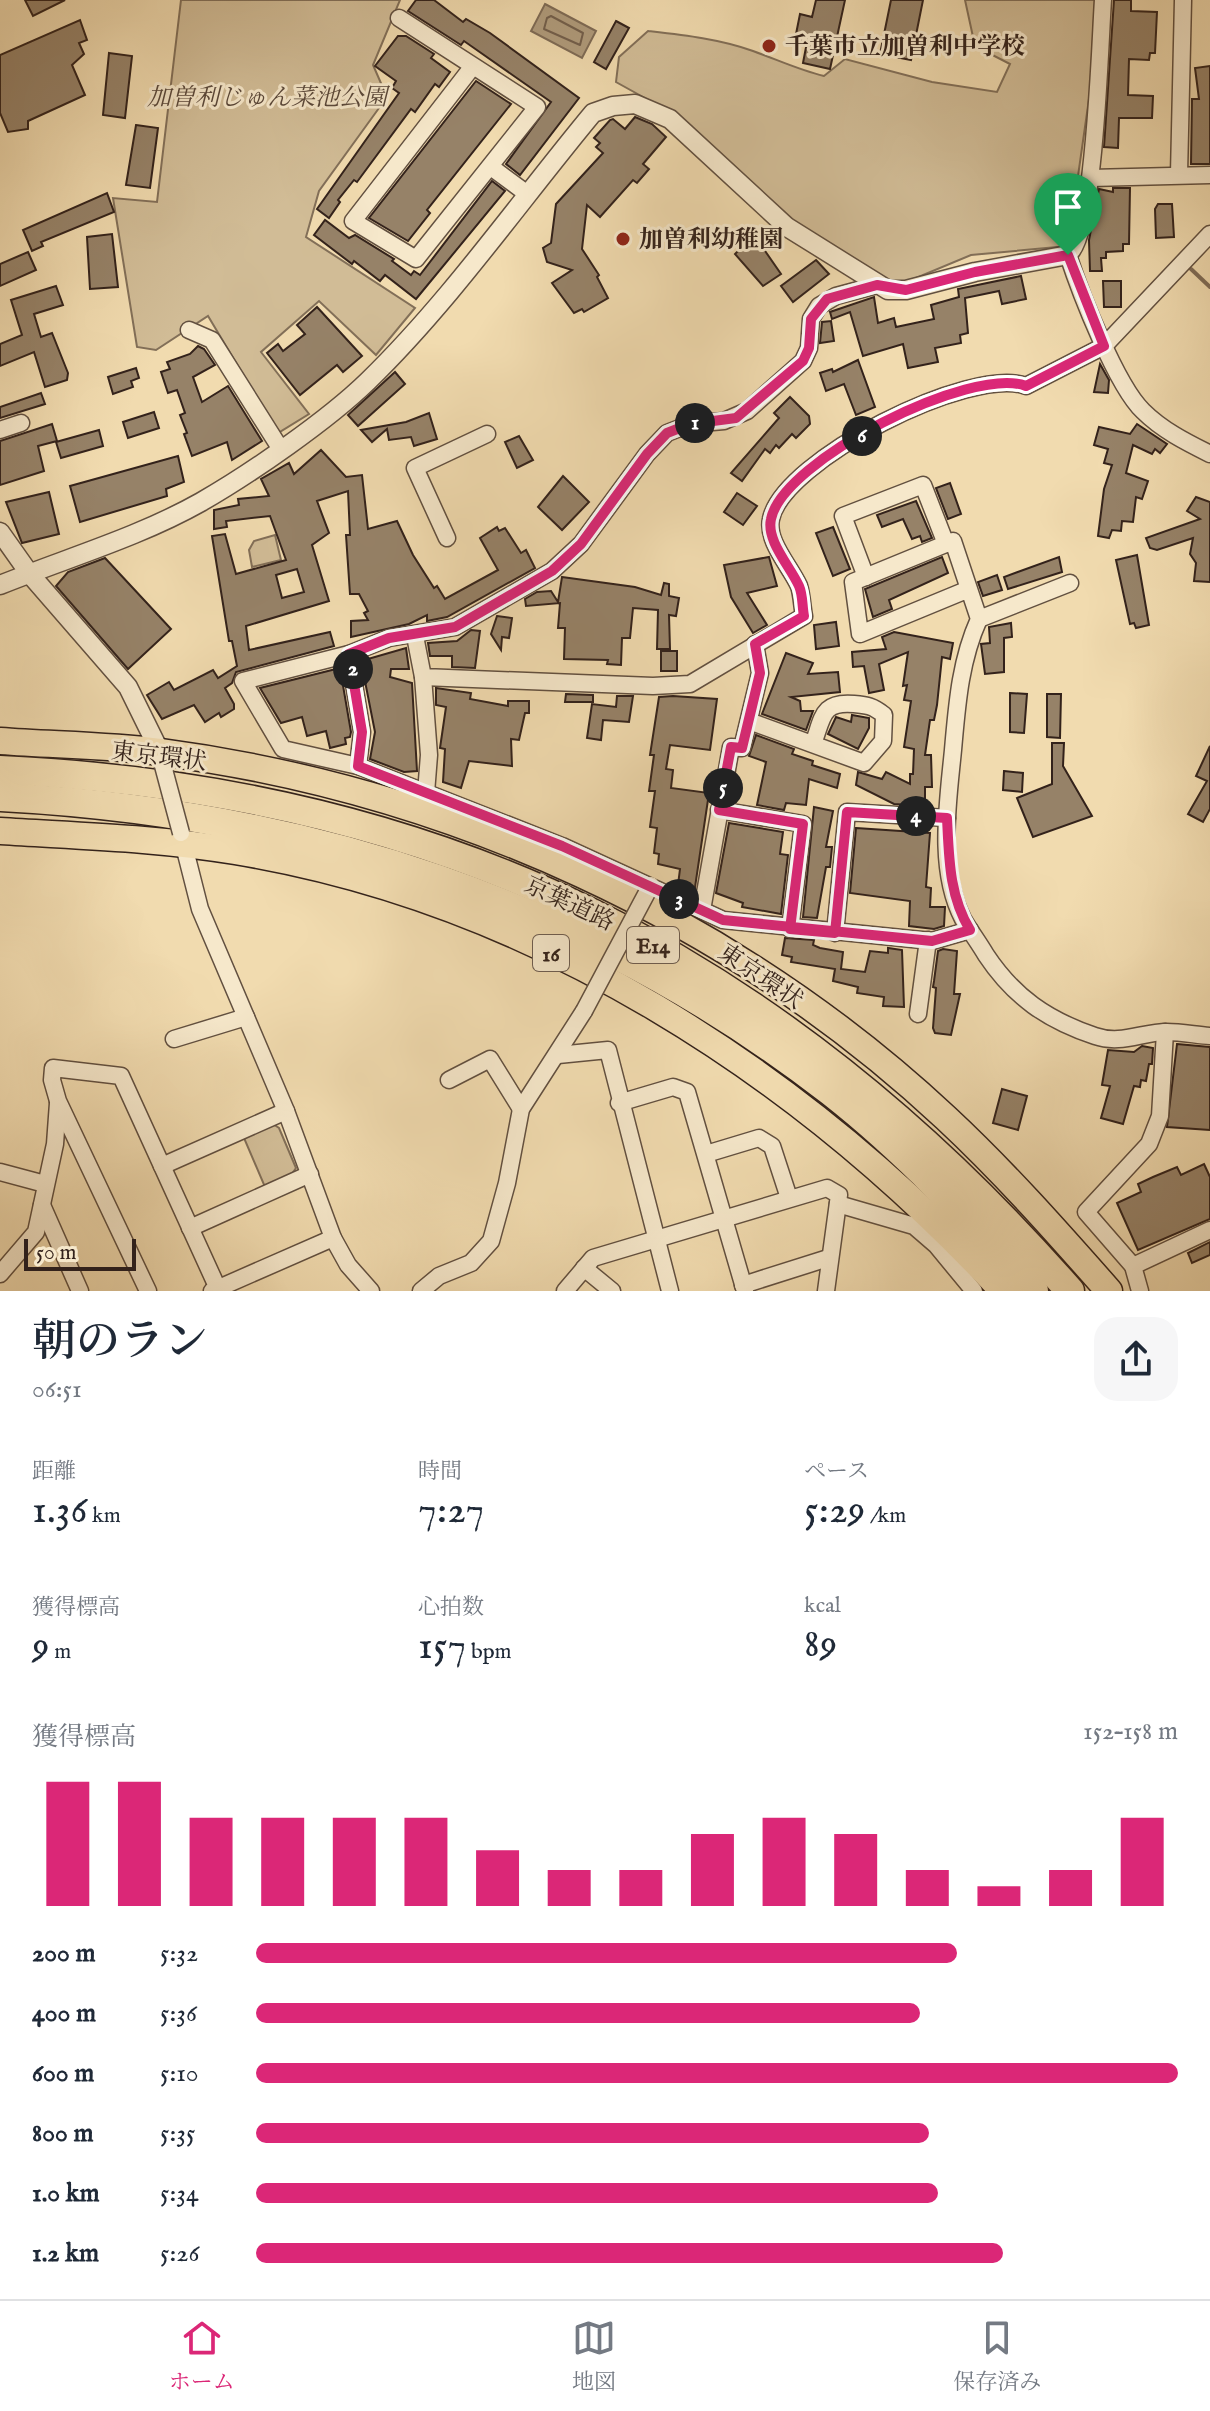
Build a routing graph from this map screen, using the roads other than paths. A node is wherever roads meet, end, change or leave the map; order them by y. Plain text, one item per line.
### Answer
1 (1103, 0) edge
2 (1183, 0) edge
3 (399, 18) dead end
4 (473, 66) junction
5 (491, 167) junction
6 (1179, 174) junction
7 (1210, 175) edge
8 (1091, 178) junction
9 (526, 193) junction
10 (1210, 234) edge
11 (1066, 256) junction
12 (877, 285) junction
13 (189, 330) dead end
14 (1104, 346) junction
15 (21, 423) dead end
16 (0, 430) edge
17 (487, 434) dead end
18 (280, 448) junction
19 (1210, 454) edge
20 (0, 532) edge
21 (447, 538) dead end
22 (946, 544) junction
23 (29, 573) junction
24 (866, 577) junction
25 (1070, 583) dead end
26 (0, 585) edge
27 (969, 589) junction
28 (979, 619) junction
29 (415, 636) junction
30 (755, 644) junction
31 (349, 654) junction
32 (423, 677) junction
33 (749, 721) junction
34 (0, 741) edge
35 (813, 744) junction
36 (161, 757) junction
37 (358, 766) junction
38 (0, 770) edge
39 (426, 793) junction
40 (0, 797) edge
41 (719, 810) junction
42 (947, 818) junction
43 (0, 831) edge
44 (182, 838) junction
45 (651, 885) junction
46 (702, 910) junction
47 (790, 929) junction
48 (970, 930) junction
49 (835, 933) junction
50 (928, 940) junction
51 (918, 1014) dead end
52 (246, 1017) junction
53 (1165, 1032) junction
54 (1210, 1036) edge
55 (174, 1039) dead end
56 (558, 1055) junction
57 (449, 1080) dead end
58 (58, 1101) junction
59 (619, 1103) junction
60 (521, 1109) junction
61 (286, 1111) junction
62 (914, 1148) junction
63 (706, 1154) junction
64 (162, 1166) junction
65 (1, 1173) edge
66 (310, 1174) junction
67 (45, 1184) junction
68 (789, 1198) junction
69 (838, 1204) junction
70 (42, 1205) junction
71 (722, 1219) junction
72 (190, 1228) junction
73 (1210, 1230) edge
74 (657, 1237) junction
75 (333, 1238) junction
76 (828, 1258) junction
77 (1133, 1266) junction
78 (584, 1268) junction
79 (0, 1275) edge
80 (744, 1288) edge
81 (216, 1290) edge
82 (7, 1291) edge
83 (80, 1291) edge
84 (148, 1291) edge
85 (371, 1291) edge
86 (421, 1291) edge
87 (565, 1291) edge
88 (612, 1291) edge
89 (670, 1291) edge
90 (826, 1291) edge
91 (974, 1291) edge
92 (1003, 1291) edge
93 (1034, 1291) edge
94 (1070, 1291) edge
95 (1109, 1291) edge
96 (1140, 1291) edge

1 - 8 street
2 - 6 street
3 - 4 street
4 - 5 street
4 - 5 street
5 - 9 street
6 - 7 street
6 - 8 street
8 - 11 street
9 - 12 street
9 - 18 street
10 - 14 street
11 - 12 street
11 - 14 street
12 - 29 street
13 - 18 street
14 - 19 street
14 - 30 street
15 - 16 street
17 - 21 street
18 - 23 street
20 - 23 street
22 - 24 street
22 - 24 street
22 - 27 street
23 - 26 street
23 - 36 street
24 - 27 street
25 - 28 street
27 - 28 street
28 - 42 street
29 - 31 street
29 - 32 street
30 - 32 street
30 - 33 street
31 - 37 street
31 - 37 street
32 - 39 street
33 - 35 street
33 - 41 street
34 - 36 highway, 東京環状
35 - 35 street
36 - 44 street, bridge
36 - 95 highway, 東京環状
37 - 39 street
38 - 62 highway, 京葉道路 / E14
39 - 45 street
40 - 62 highway, 京葉道路 / E14
41 - 46 street
41 - 47 street
42 - 48 street
42 - 49 street
43 - 44 highway, 16
44 - 52 street
44 - 92 highway, 16
45 - 46 street
45 - 56 street, bridge
46 - 47 street
47 - 49 street
48 - 50 street
48 - 53 street
49 - 50 street
50 - 51 street
52 - 55 street
52 - 61 street
53 - 54 street
53 - 77 street
56 - 59 street
56 - 60 street
57 - 60 street
58 - 64 street
58 - 67 street
58 - 84 street
59 - 63 street
59 - 74 street
60 - 86 street
61 - 64 street
61 - 66 street
62 - 93 highway, 京葉道路 / E14
62 - 94 highway, 京葉道路 / E14
63 - 68 street
63 - 71 street
64 - 72 street
65 - 67 street
66 - 72 street
66 - 75 street
67 - 70 street
68 - 69 street
68 - 71 street
69 - 76 street
69 - 91 street
70 - 79 street
70 - 83 street
71 - 74 street
71 - 80 street
72 - 81 street
73 - 77 street
74 - 78 street
74 - 89 street
75 - 81 street
75 - 85 street
76 - 80 street
76 - 90 street
77 - 96 street
78 - 87 street
78 - 88 street
79 - 82 street

